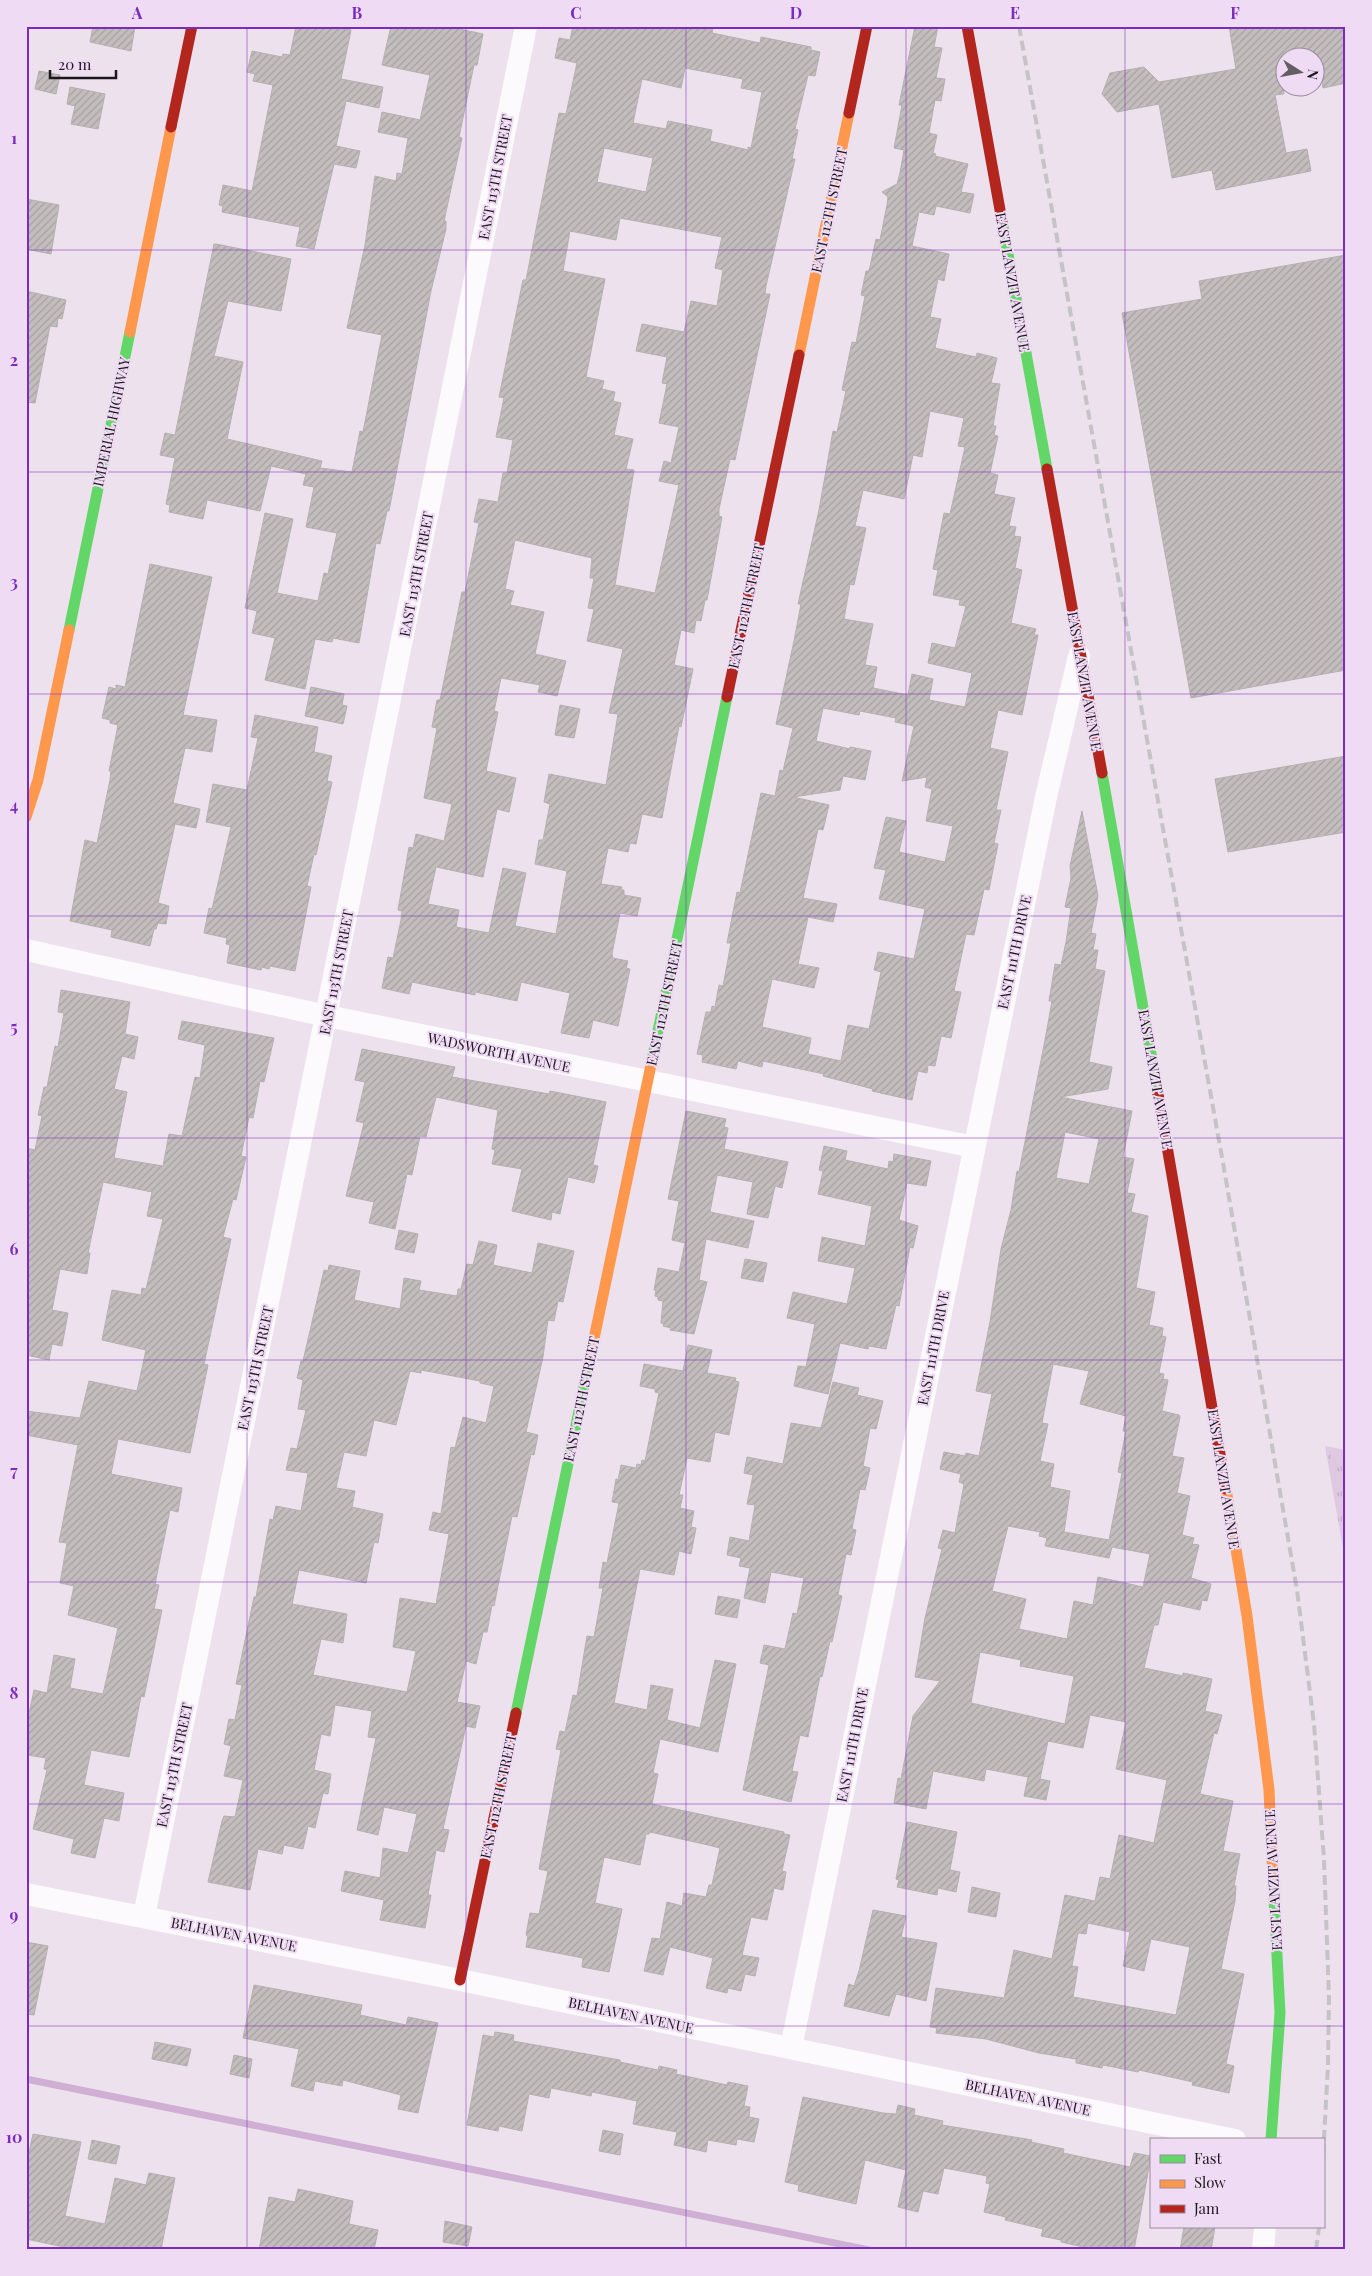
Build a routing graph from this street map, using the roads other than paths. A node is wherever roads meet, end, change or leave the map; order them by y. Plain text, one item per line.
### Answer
1 (192, 26) edge
2 (526, 26) edge
3 (867, 26) edge
4 (967, 26) edge
5 (1080, 650) junction
6 (26, 817) edge
7 (26, 950) edge
8 (327, 1016) junction
9 (647, 1082) junction
10 (974, 1147) junction
11 (26, 1894) edge
12 (144, 1916) junction
13 (460, 1980) junction
14 (791, 2048) junction
15 (1225, 2138) edge
16 (1271, 2138) edge
17 (1265, 2228) edge
18 (1263, 2250) edge

1 - 6 street, IMPERIAL HIGHWAY
2 - 8 street, EAST 113TH STREET
3 - 9 street, EAST 112TH STREET
4 - 5 street, EAST LANZIT AVENUE
5 - 10 street, EAST 111TH DRIVE
5 - 16 street, EAST LANZIT AVENUE
7 - 8 street, WADSWORTH AVENUE
8 - 9 street, WADSWORTH AVENUE
8 - 12 street, EAST 113TH STREET
9 - 10 street, WADSWORTH AVENUE
9 - 13 street, EAST 112TH STREET
10 - 14 street, EAST 111TH DRIVE
11 - 12 street, BELHAVEN AVENUE
12 - 13 street, BELHAVEN AVENUE
13 - 14 street, BELHAVEN AVENUE
14 - 15 street, BELHAVEN AVENUE
17 - 18 street

